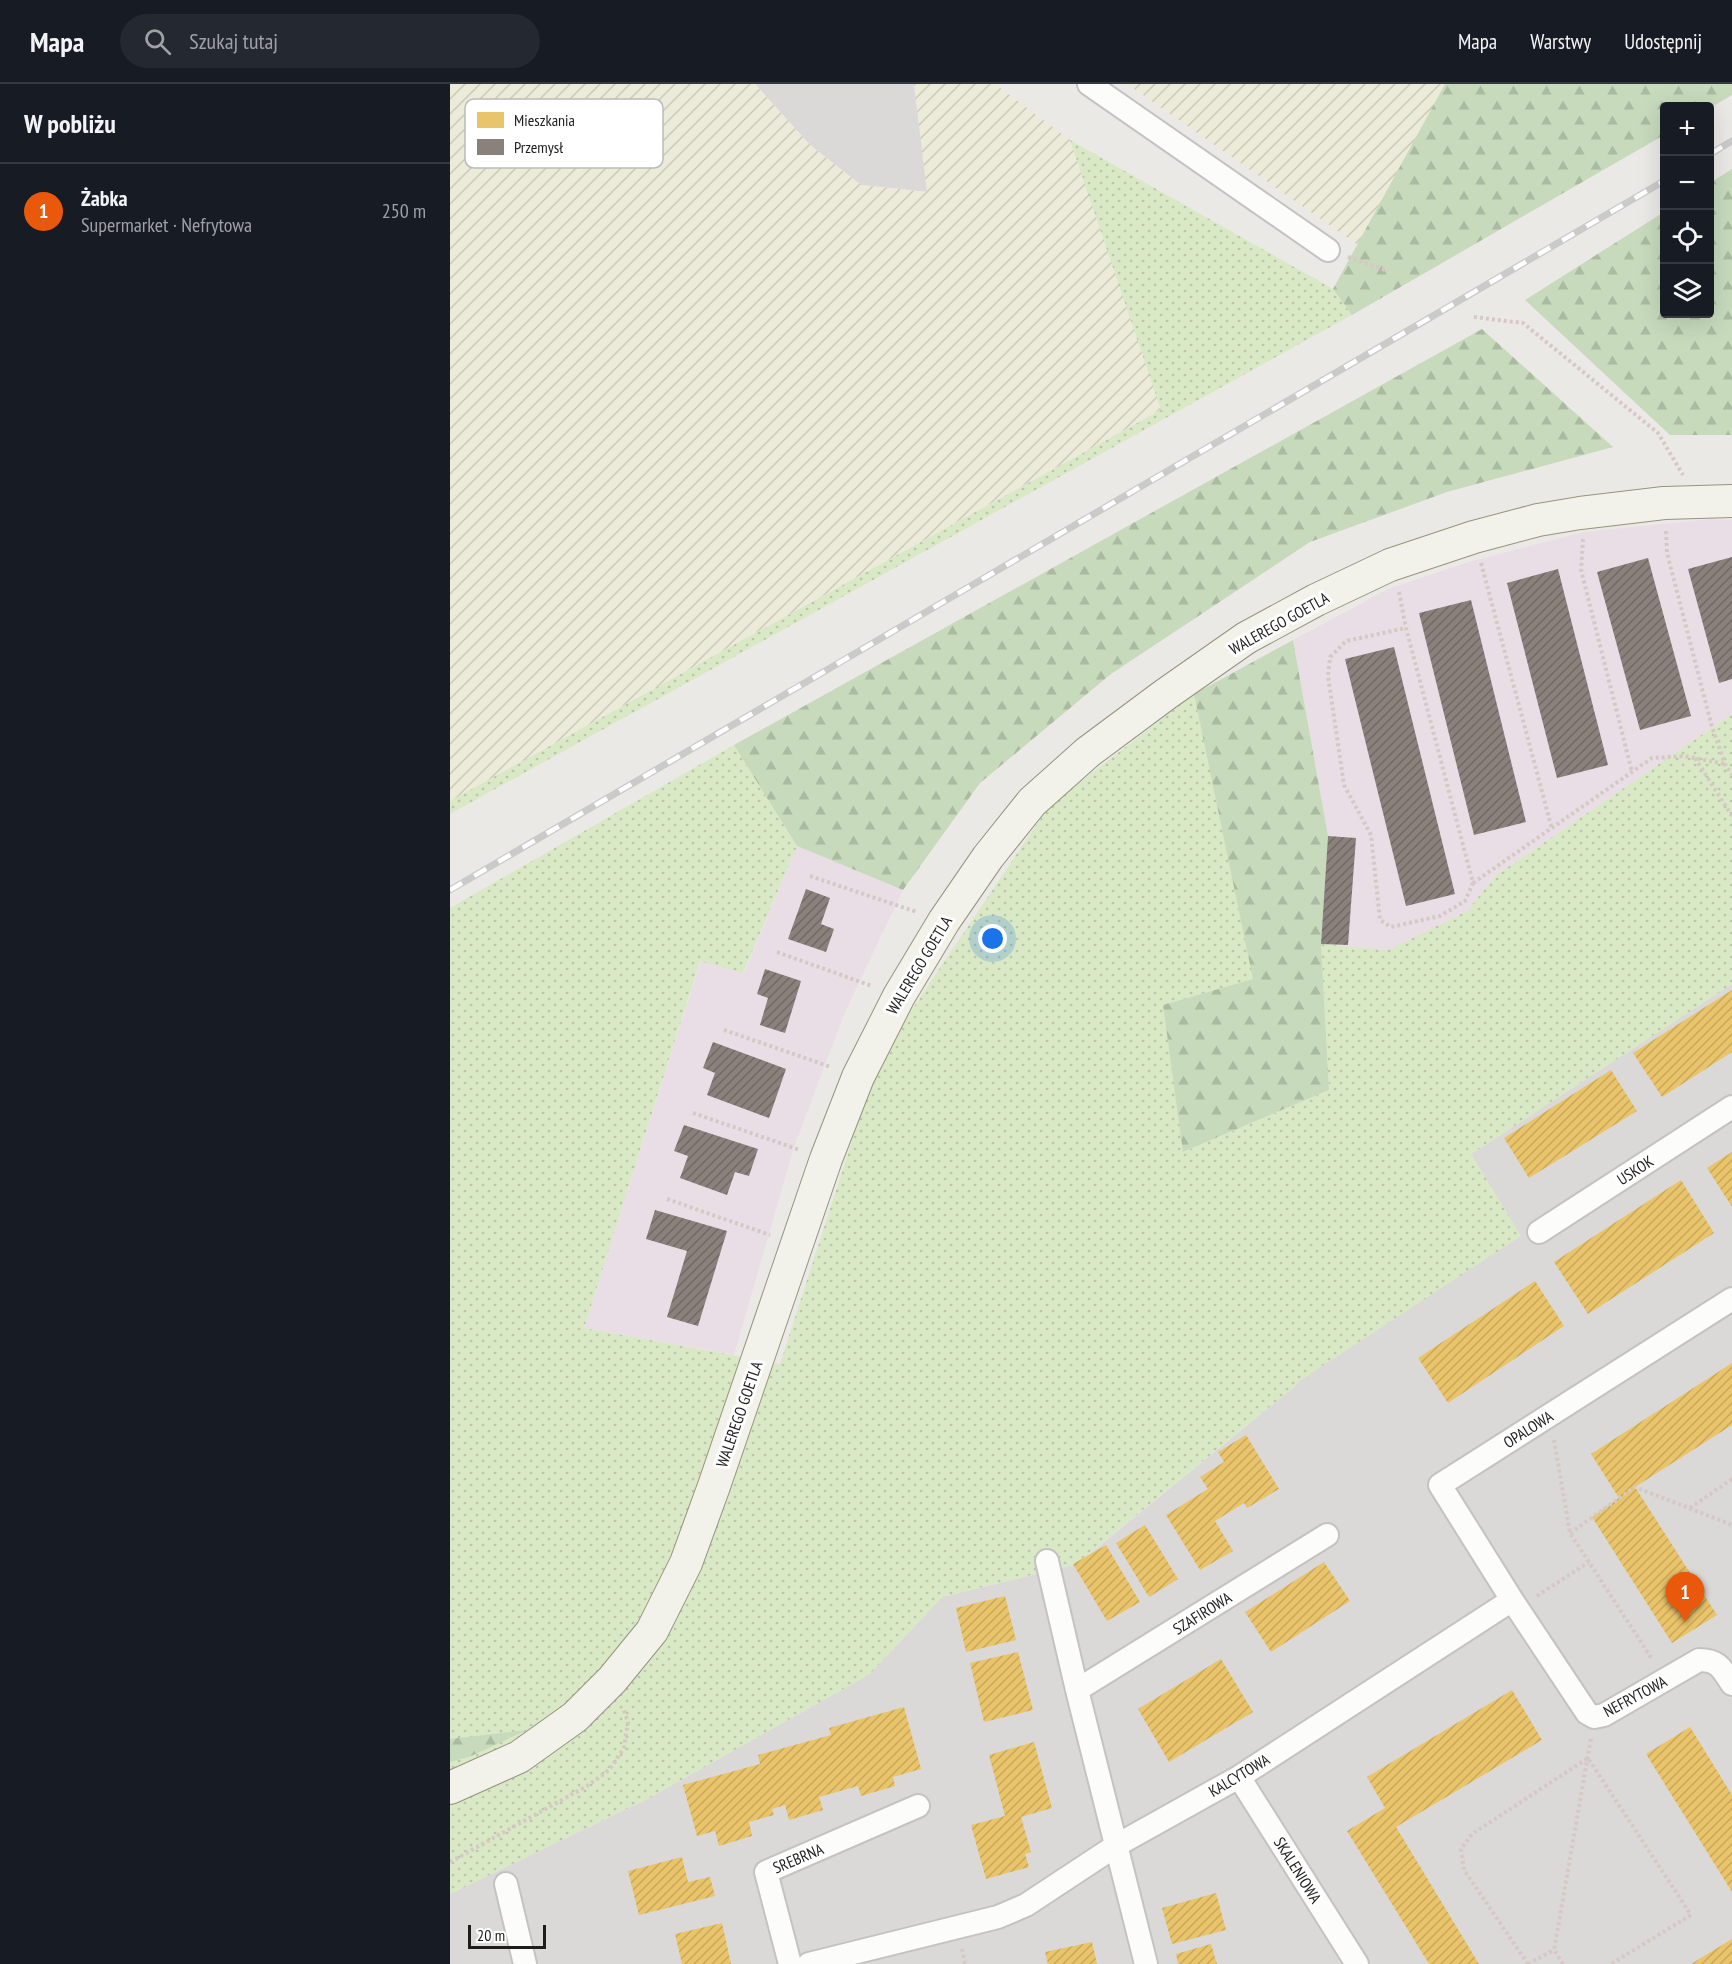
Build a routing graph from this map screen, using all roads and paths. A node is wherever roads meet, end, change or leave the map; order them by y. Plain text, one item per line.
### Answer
1 (1089, 84) edge
2 (1328, 250) joint
3 (1388, 271) dead end
4 (1474, 317) dead end
5 (1700, 501) junction
6 (1732, 501) edge
7 (1664, 502) junction
8 (1580, 513) junction
9 (1474, 537) junction
10 (1390, 565) junction
11 (1406, 627) junction
12 (1695, 758) junction
13 (1725, 764) junction
14 (1632, 772) junction
15 (1732, 775) edge
16 (1732, 816) edge
17 (1552, 829) junction
18 (810, 876) dead end
19 (1473, 883) junction
20 (944, 921) junction
21 (777, 951) dead end
22 (899, 996) junction
23 (724, 1029) dead end
24 (858, 1077) junction
25 (1732, 1107) edge
26 (693, 1113) dead end
27 (826, 1159) junction
28 (667, 1199) dead end
29 (1539, 1232) dead end
30 (796, 1245) junction
31 (1732, 1299) edge
32 (1550, 1415) junction
33 (1732, 1479) edge
34 (1690, 1508) junction
35 (1732, 1525) edge
36 (1570, 1533) junction
37 (1327, 1535) dead end
38 (1047, 1561) dead end
39 (1589, 1562) junction
40 (1514, 1605) junction
41 (612, 1680) junction
42 (1666, 1680) junction
43 (1732, 1684) edge
44 (1077, 1690) junction
45 (1594, 1717) junction
46 (1588, 1758) junction
47 (1239, 1777) junction
48 (450, 1788) edge
49 (918, 1806) dead end
50 (1117, 1845) junction
51 (450, 1862) edge
52 (506, 1884) dead end
53 (1554, 1950) junction
54 (525, 1964) edge
55 (790, 1964) edge
56 (809, 1964) edge
57 (1146, 1964) edge
58 (1357, 1964) edge
59 (1528, 1964) edge
60 (1563, 1964) edge
61 (1611, 1964) edge

1 - 2 street
2 - 3 path
4 - 5 path
5 - 6 street, WALEREGO GOETLA
5 - 7 street, WALEREGO GOETLA
7 - 8 street, WALEREGO GOETLA
7 - 13 path
8 - 9 street, WALEREGO GOETLA
8 - 14 path
9 - 10 street, WALEREGO GOETLA
9 - 17 path
10 - 11 path
10 - 20 street, WALEREGO GOETLA
11 - 19 path
11 - 19 path
12 - 13 path
12 - 14 path
12 - 16 path
13 - 15 path
14 - 17 path
17 - 19 path
18 - 20 path
20 - 22 street, WALEREGO GOETLA
21 - 22 path
22 - 24 street, WALEREGO GOETLA
23 - 24 path
24 - 27 street, WALEREGO GOETLA
25 - 29 street, USKOK
26 - 27 path
27 - 30 street, WALEREGO GOETLA
28 - 30 path
30 - 41 street, WALEREGO GOETLA
31 - 32 street, OPALOWA
32 - 36 path
32 - 40 street, OPALOWA
33 - 34 path
34 - 35 path
34 - 36 path
36 - 39 path
37 - 44 street, SZAFIROWA
38 - 44 street
39 - 40 path
39 - 42 path
40 - 45 street, NEFRYTOWA
40 - 47 street, KALCYTOWA
41 - 48 street, WALEREGO GOETLA
41 - 51 path
42 - 43 street, NEFRYTOWA
42 - 45 street, NEFRYTOWA
44 - 50 street
45 - 46 path
46 - 53 path
46 - 59 path
46 - 61 path
47 - 50 street, KALCYTOWA
47 - 58 street, SKALENIOWA
49 - 55 street, SREBRNA
50 - 56 street, KALCYTOWA
50 - 57 street
52 - 54 street
53 - 59 path
53 - 60 path

